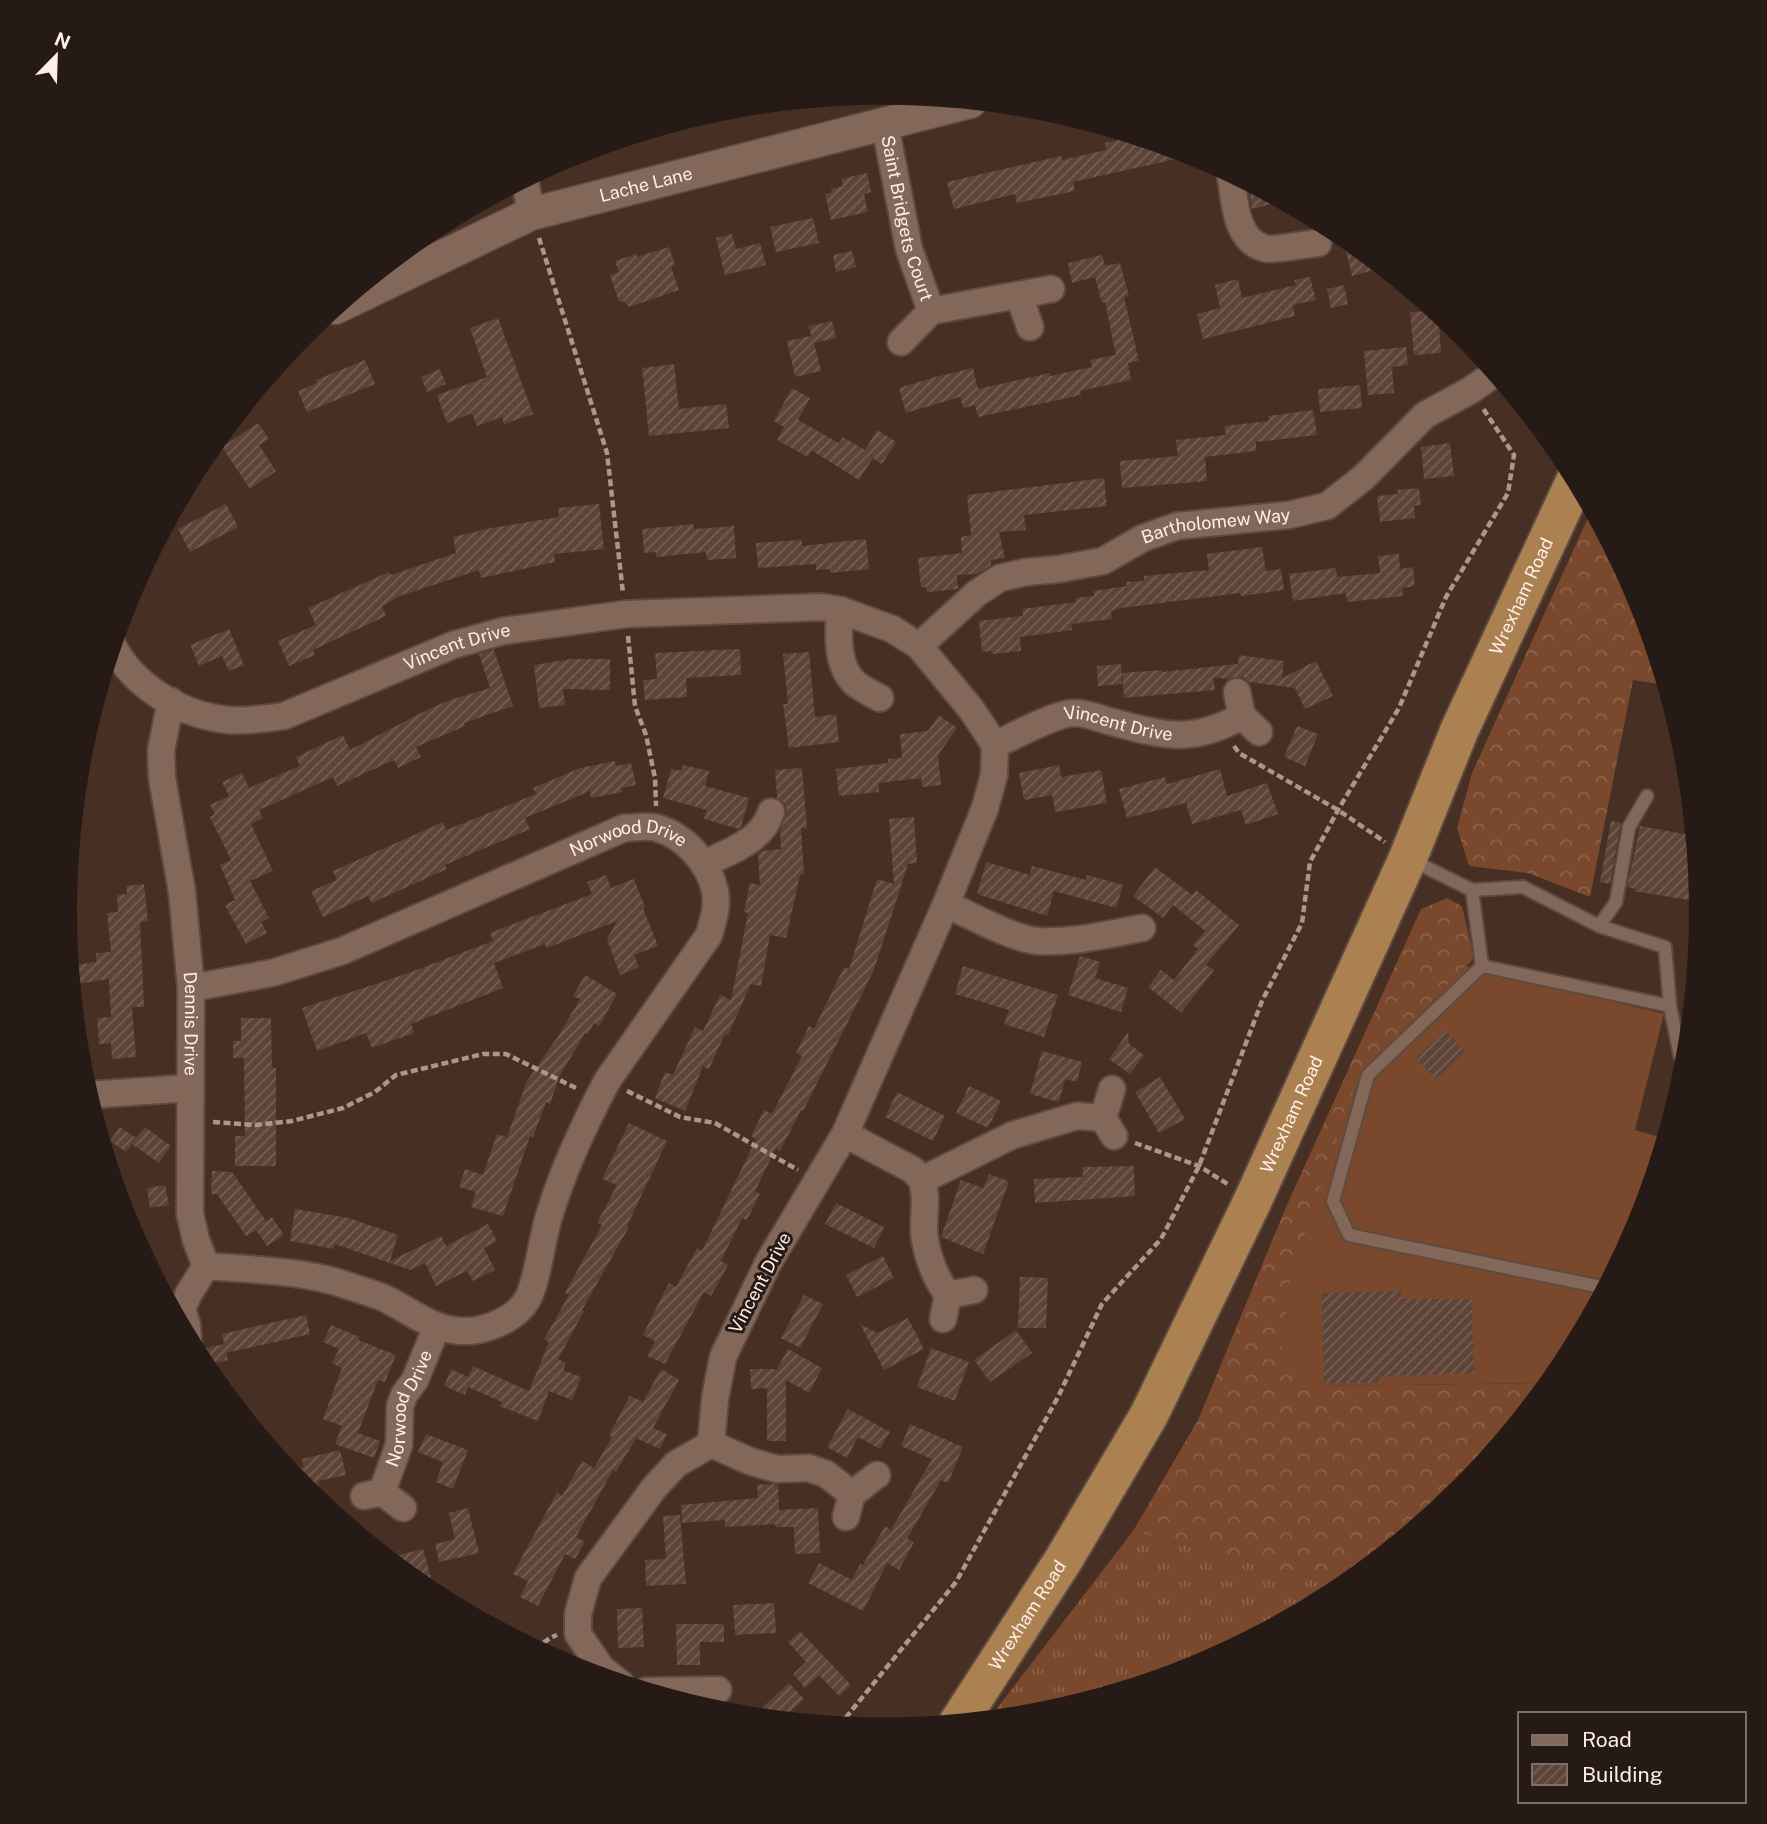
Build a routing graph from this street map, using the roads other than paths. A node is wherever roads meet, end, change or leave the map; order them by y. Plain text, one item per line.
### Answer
1 (948, 108) edge
2 (885, 125) junction
3 (1232, 186) edge
4 (527, 189) edge
5 (531, 214) junction
6 (1318, 243) dead end
7 (1051, 289) dead end
8 (370, 291) edge
9 (1019, 295) junction
10 (931, 311) junction
11 (1030, 327) dead end
12 (901, 342) dead end
13 (1488, 378) edge
14 (1571, 491) edge
15 (840, 610) junction
16 (919, 646) junction
17 (119, 657) edge
18 (880, 698) dead end
19 (171, 701) junction
20 (1239, 717) road end
21 (995, 745) junction
22 (1647, 796) dead end
23 (771, 812) dead end
24 (1408, 858) junction
25 (704, 864) junction
26 (1472, 890) junction
27 (946, 904) junction
28 (1599, 926) junction
29 (1142, 928) dead end
30 (1482, 966) junction
31 (191, 988) junction
32 (1670, 1006) junction
33 (1678, 1048) edge
34 (189, 1088) junction
35 (1112, 1090) dead end
36 (98, 1094) edge
37 (845, 1134) junction
38 (922, 1181) junction
39 (206, 1266) junction
40 (1598, 1286) edge
41 (955, 1301) dead end
42 (182, 1310) edge
43 (437, 1326) junction
44 (711, 1444) junction
45 (877, 1475) dead end
46 (383, 1499) dead end
47 (601, 1667) edge
48 (718, 1690) dead end
49 (689, 1694) edge
50 (964, 1714) edge

1 - 2 street, Lache Lane
2 - 5 street, Lache Lane
2 - 10 street, Saint Bridgets Court
3 - 6 street
4 - 5 street
5 - 8 street, Lache Lane
7 - 9 street, Saint Bridgets Court
9 - 10 street, Saint Bridgets Court
9 - 11 street
10 - 12 street, Saint Bridgets Court
13 - 16 street, Bartholomew Way
14 - 24 highway, Wrexham Road
15 - 16 street, Vincent Drive
15 - 18 street
15 - 19 street, Vincent Drive
16 - 21 street, Vincent Drive
17 - 19 street, Vincent Drive
19 - 31 street, Dennis Drive
20 - 21 street, Vincent Drive
21 - 27 street, Vincent Drive
22 - 28 lane
23 - 25 street
24 - 26 lane
24 - 50 highway, Wrexham Road
25 - 31 street, Norwood Drive
25 - 43 street, Norwood Drive
26 - 28 lane
26 - 30 lane
27 - 29 street
27 - 37 street, Vincent Drive
28 - 32 lane
30 - 32 lane
30 - 40 lane
31 - 34 street, Dennis Drive
32 - 33 lane
34 - 36 street
34 - 39 street, Dennis Drive
35 - 38 street
37 - 38 street
37 - 44 street, Vincent Drive
38 - 41 street
39 - 42 street
39 - 43 street, Norwood Drive
43 - 46 street, Norwood Drive
44 - 45 street
44 - 47 street
48 - 49 street

